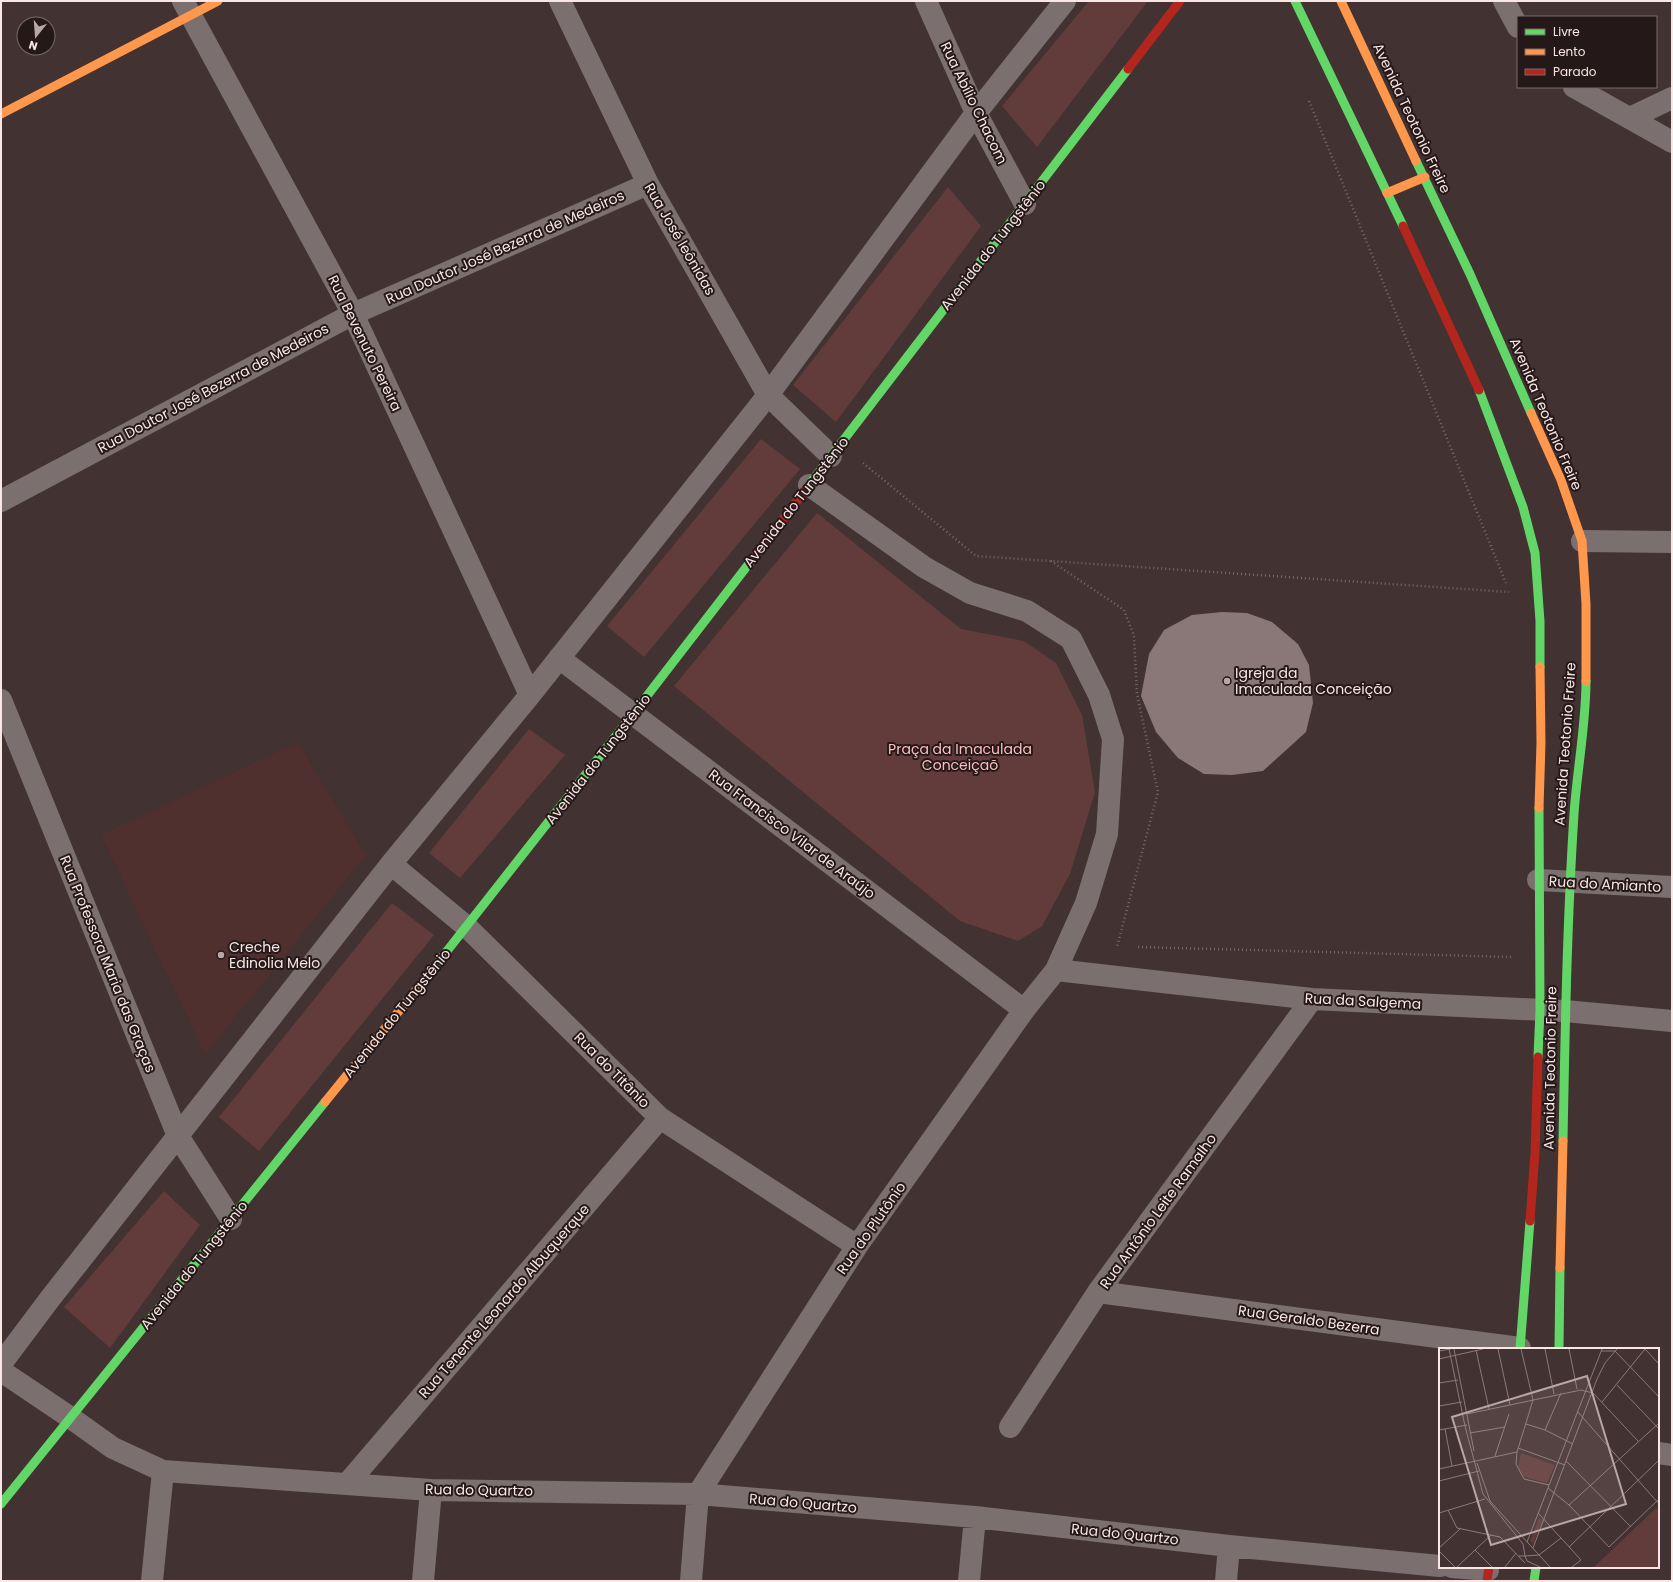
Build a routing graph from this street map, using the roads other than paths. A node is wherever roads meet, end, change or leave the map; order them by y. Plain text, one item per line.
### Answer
1 (218, 1) edge
2 (560, 1) edge
3 (926, 1) edge
4 (1065, 1) edge
5 (1180, 1) edge
6 (1295, 1) edge
7 (1341, 1) edge
8 (1504, 1) edge
9 (186, 8) edge
10 (1517, 25) edge
11 (1576, 88) edge
12 (1672, 98) edge
13 (976, 113) junction
14 (1, 114) edge
15 (1630, 118) junction
16 (1672, 142) edge
17 (1425, 177) junction
18 (648, 184) junction
19 (1387, 193) junction
20 (1025, 204) junction
21 (354, 314) junction
22 (768, 394) junction
23 (831, 456) junction
24 (809, 484) junction
25 (1, 500) edge
26 (1582, 541) junction
27 (1672, 542) edge
28 (559, 658) junction
29 (530, 695) junction
30 (1, 700) edge
31 (633, 714) junction
32 (390, 864) junction
33 (1538, 880) junction
34 (1570, 882) junction
35 (1672, 887) edge
36 (467, 927) junction
37 (1056, 970) junction
38 (1312, 999) junction
39 (1024, 1010) junction
40 (1540, 1010) junction
41 (1565, 1011) junction
42 (1672, 1021) edge
43 (660, 1118) junction
44 (178, 1136) junction
45 (231, 1219) junction
46 (857, 1246) junction
47 (1098, 1292) junction
48 (1513, 1348) edge
49 (1520, 1348) edge
50 (1559, 1348) edge
51 (1, 1364) edge
52 (1, 1371) edge
53 (72, 1418) junction
54 (1010, 1427) dead end
55 (1659, 1454) edge
56 (1672, 1455) edge
57 (163, 1471) junction
58 (347, 1484) junction
59 (431, 1490) junction
60 (698, 1494) junction
61 (1, 1504) edge
62 (974, 1517) junction
63 (1229, 1546) junction
64 (1439, 1566) edge
65 (1458, 1568) edge
66 (1536, 1568) edge
67 (1488, 1573) edge
68 (152, 1581) edge
69 (423, 1581) edge
70 (691, 1581) edge
71 (969, 1581) edge
72 (1226, 1581) edge
73 (1534, 1581) edge

1 - 9 street
2 - 18 street, Rua José leônidas
3 - 13 street, Rua Abílio Chacom
4 - 13 street
5 - 20 street, Avenida do Tungstênio
6 - 19 street, Avenida Teotonio Freire
7 - 17 street, Avenida Teotonio Freire
8 - 10 street
9 - 14 street
9 - 21 street, Rua Bevenuto Pereira
11 - 15 street
12 - 15 street
13 - 20 street, Rua Abílio Chacom
13 - 22 street
15 - 16 street
17 - 19 street
17 - 26 street, Avenida Teotonio Freire
18 - 21 street, Rua Doutor José Bezerra de Medeiros
18 - 22 street, Rua José leônidas
19 - 33 street, Avenida Teotonio Freire
20 - 23 street, Avenida do Tungstênio
21 - 25 street, Rua Doutor José Bezerra de Medeiros
21 - 29 street, Rua Bevenuto Pereira
22 - 23 street, Rua José leônidas
22 - 28 street
23 - 24 street, Avenida do Tungstênio
24 - 31 street, Avenida do Tungstênio
24 - 37 street
26 - 27 street
26 - 34 street, Avenida Teotonio Freire
28 - 29 street
28 - 31 street, Rua Francisco Vilar de Araújo
29 - 32 street
30 - 44 street, Rua Professora Maria das Graças
31 - 36 street, Avenida do Tungstênio
31 - 39 street, Rua Francisco Vilar de Araújo
32 - 36 street, Rua do Titânio
32 - 44 street
33 - 34 street, Rua do Amianto
33 - 40 street, Avenida Teotonio Freire
34 - 35 street, Rua do Amianto
34 - 41 street, Avenida Teotonio Freire
36 - 43 street, Rua do Titânio
36 - 45 street, Avenida do Tungstênio
37 - 38 street, Rua da Salgema
37 - 39 street, Rua do Plutônio
38 - 40 street, Rua da Salgema
38 - 47 street, Rua Antônio Leite Ramalho
39 - 46 street, Rua do Plutônio
40 - 41 street, Rua da Salgema
40 - 49 street, Avenida Teotonio Freire
41 - 42 street, Rua da Salgema
41 - 50 street, Avenida Teotonio Freire
43 - 46 street, Rua do Titânio
43 - 58 street, Rua Tenente Leonardo Albuquerque
44 - 45 street, Rua Professora Maria das Graças
44 - 51 street
45 - 53 street, Avenida do Tungstênio
46 - 60 street, Rua do Plutônio
47 - 48 street, Rua Geraldo Bezerra
47 - 54 street, Rua Antônio Leite Ramalho
52 - 53 street
53 - 57 street
53 - 61 street, Avenida do Tungstênio
55 - 56 street
57 - 58 street, Rua do Quartzo
57 - 68 street
58 - 59 street, Rua do Quartzo
59 - 60 street, Rua do Quartzo
59 - 69 street
60 - 62 street, Rua do Quartzo
60 - 70 street
62 - 63 street, Rua do Quartzo
62 - 71 street
63 - 64 street, Rua do Quartzo
63 - 72 street
65 - 67 street
66 - 73 street

